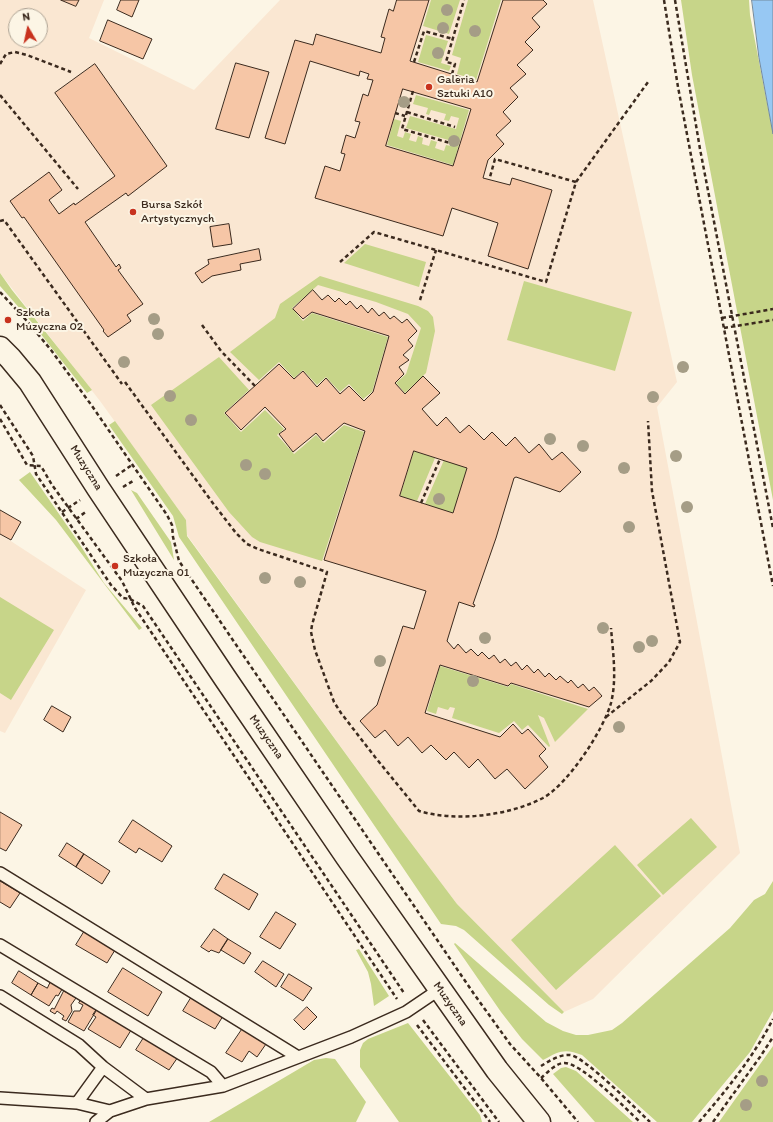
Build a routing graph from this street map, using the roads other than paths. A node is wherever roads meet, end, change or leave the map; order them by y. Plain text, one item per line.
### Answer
1 (0, 348) edge
2 (0, 873) edge
3 (0, 945) edge
4 (440, 989) junction
5 (0, 996) edge
6 (298, 1057) junction
7 (103, 1067) junction
8 (223, 1086) junction
9 (0, 1098) edge
10 (146, 1100) junction
11 (77, 1103) junction
12 (110, 1111) junction
13 (96, 1122) edge
14 (539, 1122) edge

1 - 4 street, Muzyczna
2 - 6 lane
3 - 8 lane
4 - 6 lane
4 - 14 street, Muzyczna
5 - 7 lane
6 - 8 lane
7 - 10 lane
7 - 11 lane
8 - 10 lane
9 - 11 lane
10 - 12 lane
11 - 12 lane
12 - 13 lane

